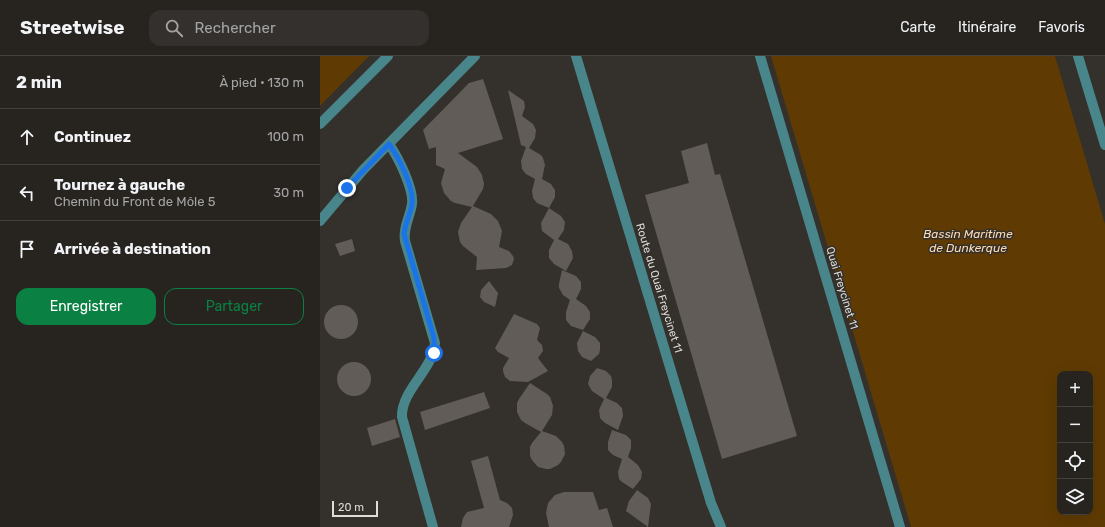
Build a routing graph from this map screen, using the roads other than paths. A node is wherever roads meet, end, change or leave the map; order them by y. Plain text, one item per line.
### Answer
1 (388, 56) edge
2 (475, 56) edge
3 (576, 56) edge
4 (760, 56) edge
5 (1078, 56) edge
6 (320, 124) edge
7 (389, 144) junction
8 (1105, 145) edge
9 (320, 221) edge
10 (433, 527) edge
11 (721, 527) edge
12 (900, 527) edge

1 - 6 street
2 - 7 street
3 - 11 street, Route du Quai Freycinet 11
4 - 12 street, Quai Freycinet 11
5 - 8 street
7 - 9 street
7 - 10 street

